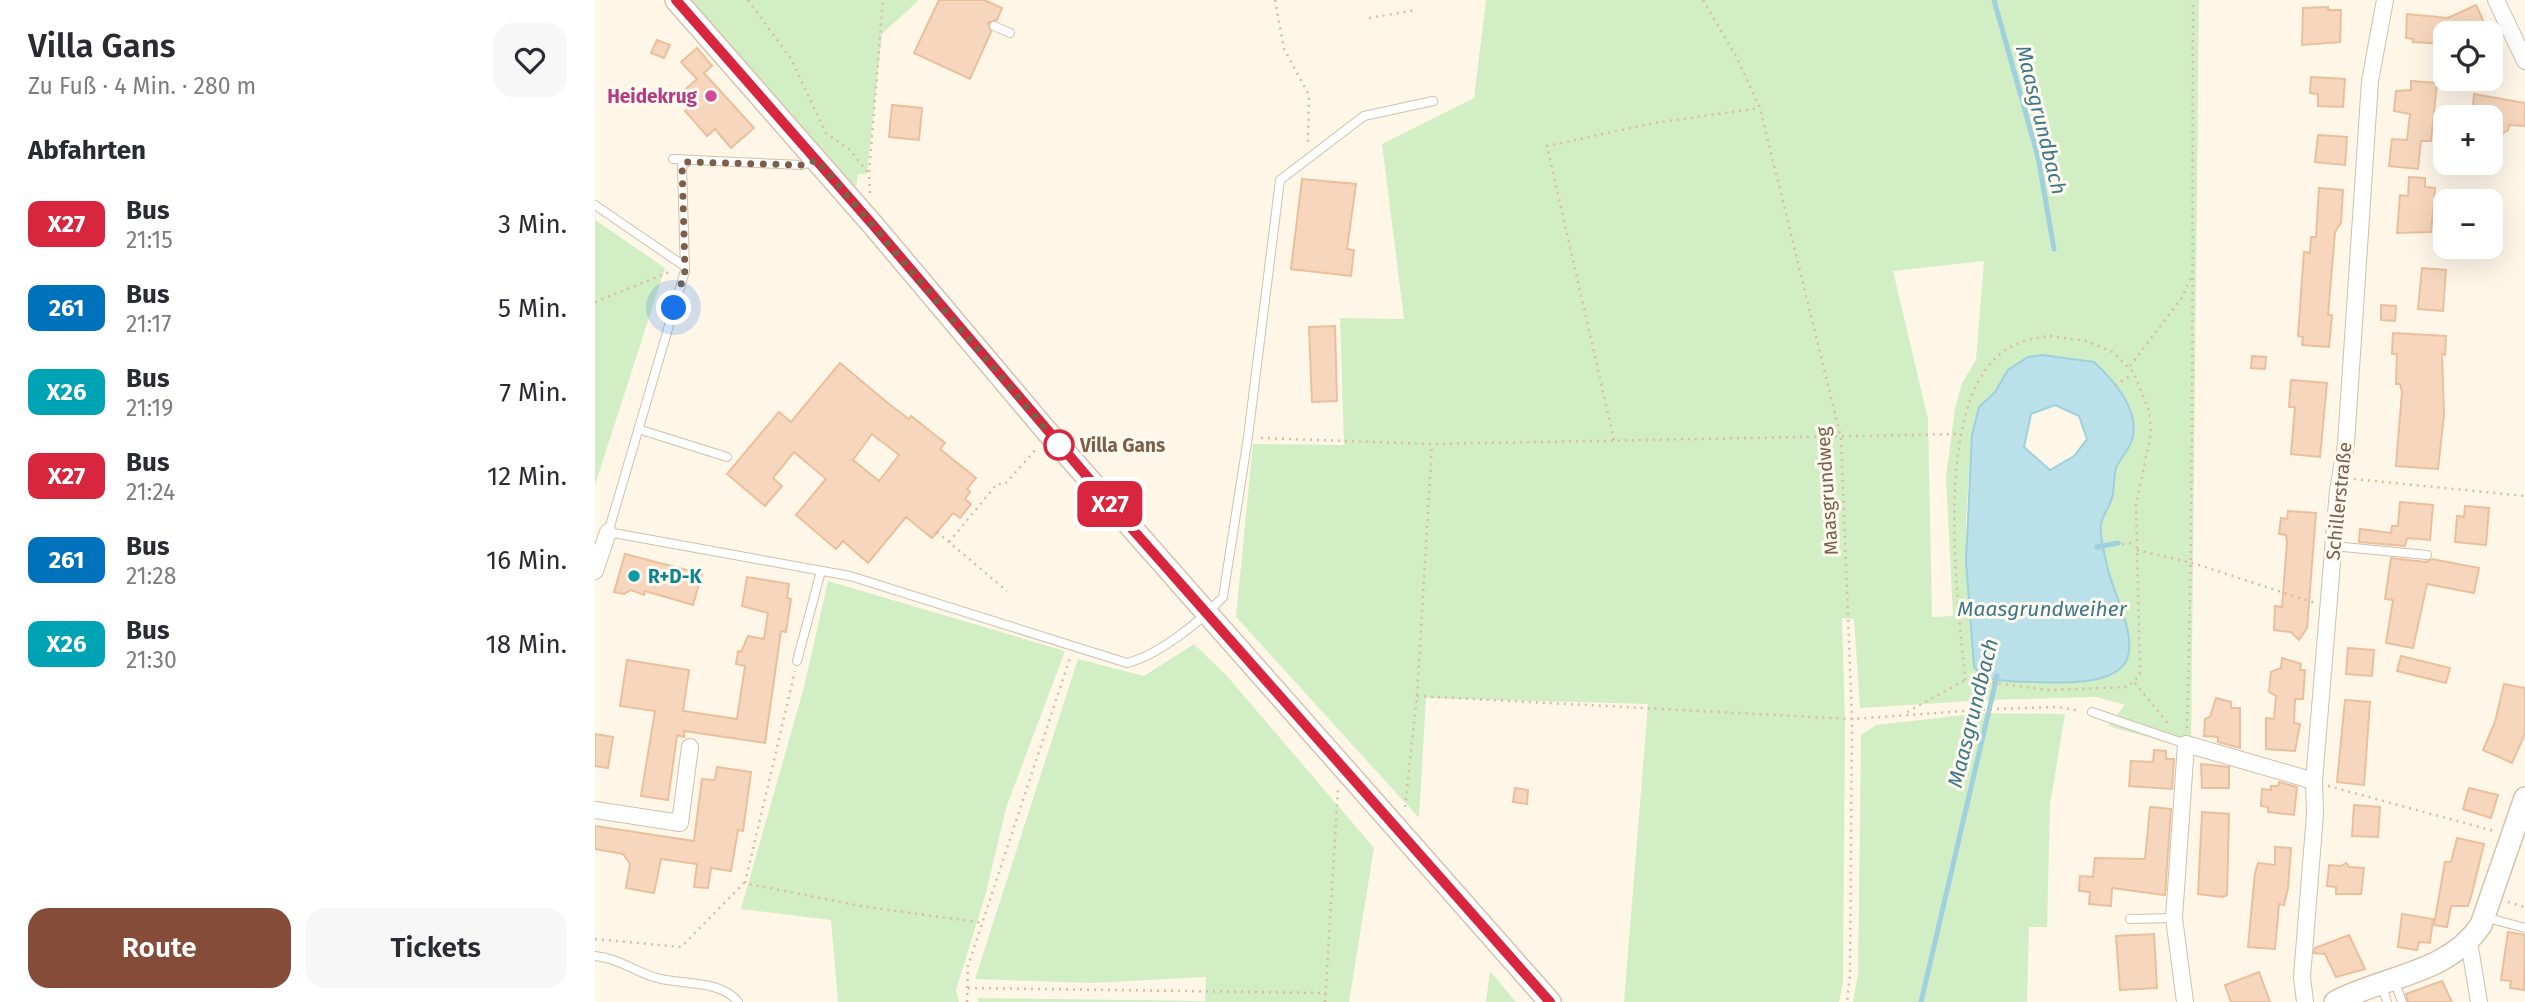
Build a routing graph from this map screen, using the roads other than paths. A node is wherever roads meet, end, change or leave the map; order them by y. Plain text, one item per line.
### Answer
1 (676, 0) edge
2 (2385, 0) edge
3 (2496, 0) edge
4 (994, 26) dead end
5 (1010, 33) dead end
6 (2525, 61) edge
7 (1433, 100) dead end
8 (673, 159) dead end
9 (817, 160) junction
10 (687, 162) junction
11 (595, 205) edge
12 (684, 266) junction
13 (638, 429) junction
14 (727, 457) dead end
15 (609, 529) junction
16 (2333, 546) junction
17 (2427, 555) dead end
18 (595, 571) edge
19 (821, 571) junction
20 (1206, 615) junction
21 (797, 661) road end
22 (2092, 712) road end
23 (2186, 744) junction
24 (689, 747) dead end
25 (2314, 781) junction
26 (2525, 798) edge
27 (595, 810) edge
28 (2484, 917) junction
29 (2174, 918) junction
30 (2130, 919) dead end
31 (2525, 928) edge
32 (2469, 942) junction
33 (595, 956) edge
34 (2387, 988) edge
35 (739, 1002) edge
36 (1550, 1002) edge
37 (2185, 1002) edge
38 (2305, 1002) edge
39 (2335, 1002) edge
40 (2402, 1002) edge
41 (2479, 1002) edge

1 - 9 main road
2 - 16 street, Schillerstraße
3 - 6 street
4 - 5 lane
7 - 20 lane
8 - 10 lane
9 - 10 lane
9 - 20 main road
10 - 12 lane
11 - 12 lane
12 - 13 lane
13 - 14 lane
13 - 15 lane
15 - 18 street
15 - 19 lane
16 - 17 lane
16 - 25 street, Schillerstraße
19 - 20 lane
19 - 21 lane
20 - 36 main road
22 - 23 lane
23 - 25 street
23 - 29 street
24 - 27 street
25 - 38 street, Schillerstraße
26 - 28 main road
28 - 31 lane
28 - 32 main road
29 - 30 lane
29 - 37 street
32 - 34 main road
32 - 41 street
33 - 35 lane
34 - 39 main road
34 - 40 lane

